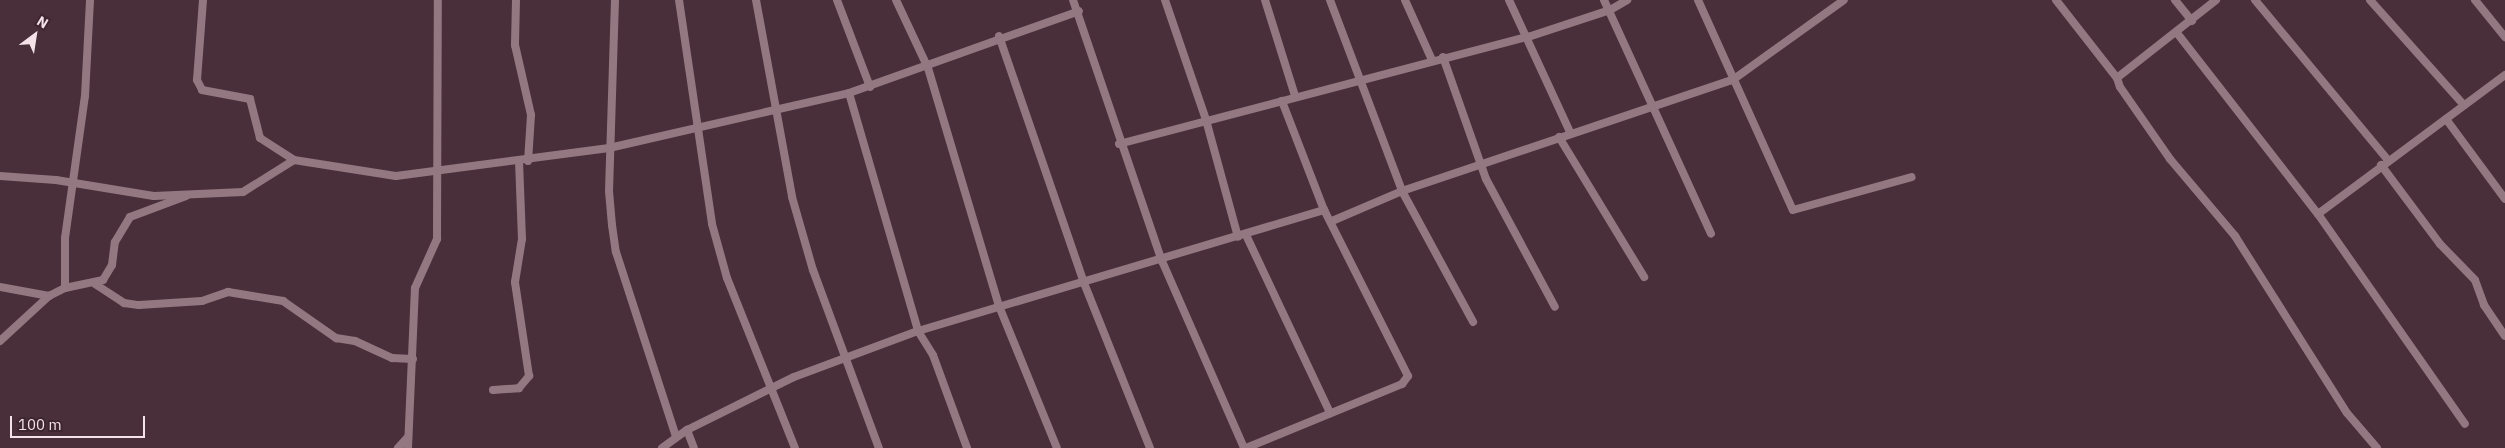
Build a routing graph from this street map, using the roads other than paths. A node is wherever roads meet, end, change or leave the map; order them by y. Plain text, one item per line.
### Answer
1 (90, 0) edge
2 (203, 0) edge
3 (438, 0) edge
4 (516, 0) edge
5 (614, 0) edge
6 (678, 0) edge
7 (756, 0) edge
8 (837, 0) edge
9 (896, 0) edge
10 (1073, 0) edge
11 (1165, 0) edge
12 (1265, 0) edge
13 (1330, 0) edge
14 (1405, 0) edge
15 (1509, 0) edge
16 (1604, 0) edge
17 (1627, 0) edge
18 (1698, 0) edge
19 (1844, 0) edge
20 (2056, 0) edge
21 (2175, 0) edge
22 (2216, 0) edge
23 (2255, 0) edge
24 (2370, 0) edge
25 (2475, 0) edge
26 (1610, 10) junction
27 (1079, 11) junction
28 (2192, 21) junction
29 (2177, 33) junction
30 (1000, 36) junction
31 (1528, 37) junction
32 (2505, 37) edge
33 (1443, 57) junction
34 (1432, 60) junction
35 (928, 68) junction
36 (2505, 75) edge
37 (2117, 78) junction
38 (1360, 79) junction
39 (1734, 79) junction
40 (870, 87) junction
41 (849, 93) junction
42 (1294, 96) junction
43 (1282, 100) junction
44 (2464, 105) junction
45 (776, 109) junction
46 (1651, 109) junction
47 (2446, 119) junction
48 (1206, 120) junction
49 (696, 129) junction
50 (1570, 132) junction
51 (1559, 137) junction
52 (1119, 144) junction
53 (609, 148) junction
54 (294, 160) junction
55 (2388, 160) junction
56 (528, 161) junction
57 (519, 162) junction
58 (1483, 164) junction
59 (2381, 165) junction
60 (438, 169) junction
61 (0, 176) edge
62 (1912, 177) dead end
63 (73, 183) junction
64 (1402, 191) junction
65 (190, 194) junction
66 (2505, 199) edge
67 (1324, 210) junction
68 (2318, 214) junction
69 (1332, 221) junction
70 (1711, 234) dead end
71 (1242, 236) junction
72 (1162, 261) junction
73 (1644, 278) dead end
74 (1084, 283) junction
75 (95, 284) junction
76 (0, 287) edge
77 (65, 288) junction
78 (49, 296) junction
79 (999, 306) junction
80 (1555, 307) dead end
81 (1474, 322) dead end
82 (918, 331) junction
83 (2505, 336) edge
84 (0, 341) edge
85 (846, 358) junction
86 (413, 359) junction
87 (772, 387) junction
88 (493, 390) dead end
89 (1330, 413) junction
90 (2465, 424) dead end
91 (687, 430) junction
92 (676, 436) junction
93 (408, 437) junction
94 (398, 448) edge
95 (408, 448) edge
96 (662, 448) edge
97 (694, 448) edge
98 (795, 448) edge
99 (879, 448) edge
100 (968, 448) edge
101 (1057, 448) edge
102 (1150, 448) edge
103 (1245, 448) edge
104 (2377, 448) edge

1 - 63 street
2 - 54 street
3 - 60 street
4 - 56 street
5 - 53 street
6 - 49 street
7 - 45 street
8 - 40 street
9 - 35 street
10 - 27 street
11 - 48 street
12 - 42 street
13 - 38 street
14 - 34 street
15 - 31 street
16 - 26 street
17 - 26 street
18 - 39 street
19 - 39 street
20 - 37 street
21 - 28 street
22 - 28 street
23 - 55 street
24 - 44 street
25 - 32 street
26 - 31 street
26 - 46 street
27 - 30 street
27 - 52 street
28 - 29 street
29 - 37 street
29 - 68 street
30 - 35 street
30 - 74 street
31 - 33 street
31 - 50 street
33 - 34 street
33 - 58 street
34 - 38 street
35 - 40 street
35 - 79 street
36 - 44 street
37 - 104 street
38 - 42 street
38 - 64 street
39 - 46 street
39 - 62 street
40 - 41 street
41 - 45 street
41 - 82 street
42 - 43 street
43 - 48 street
43 - 67 street
44 - 47 street
45 - 49 street
45 - 85 street
46 - 50 street
46 - 70 street
47 - 55 street
47 - 66 street
48 - 52 street
48 - 71 street
49 - 53 street
49 - 87 street
50 - 51 street
51 - 58 street
51 - 73 street
52 - 72 street
53 - 56 street
53 - 92 street
54 - 60 street
54 - 65 street
55 - 59 street
56 - 57 street
57 - 60 street
57 - 88 street
58 - 64 street
58 - 80 street
59 - 68 street
59 - 83 street
60 - 86 street
61 - 63 street
63 - 65 street
63 - 77 street
64 - 69 street
64 - 81 street
65 - 75 street
67 - 69 street
67 - 71 street
68 - 90 street
69 - 89 street
71 - 72 street
71 - 89 street
72 - 74 street
72 - 103 street
74 - 79 street
74 - 102 street
75 - 77 street
75 - 86 street
76 - 78 street
77 - 78 street
78 - 84 street
79 - 82 street
79 - 101 street
82 - 85 street
82 - 100 street
85 - 87 street
85 - 99 street
86 - 93 street
87 - 91 street
87 - 98 street
89 - 103 street
91 - 92 street
91 - 97 street
92 - 96 street
93 - 94 street
93 - 95 street

